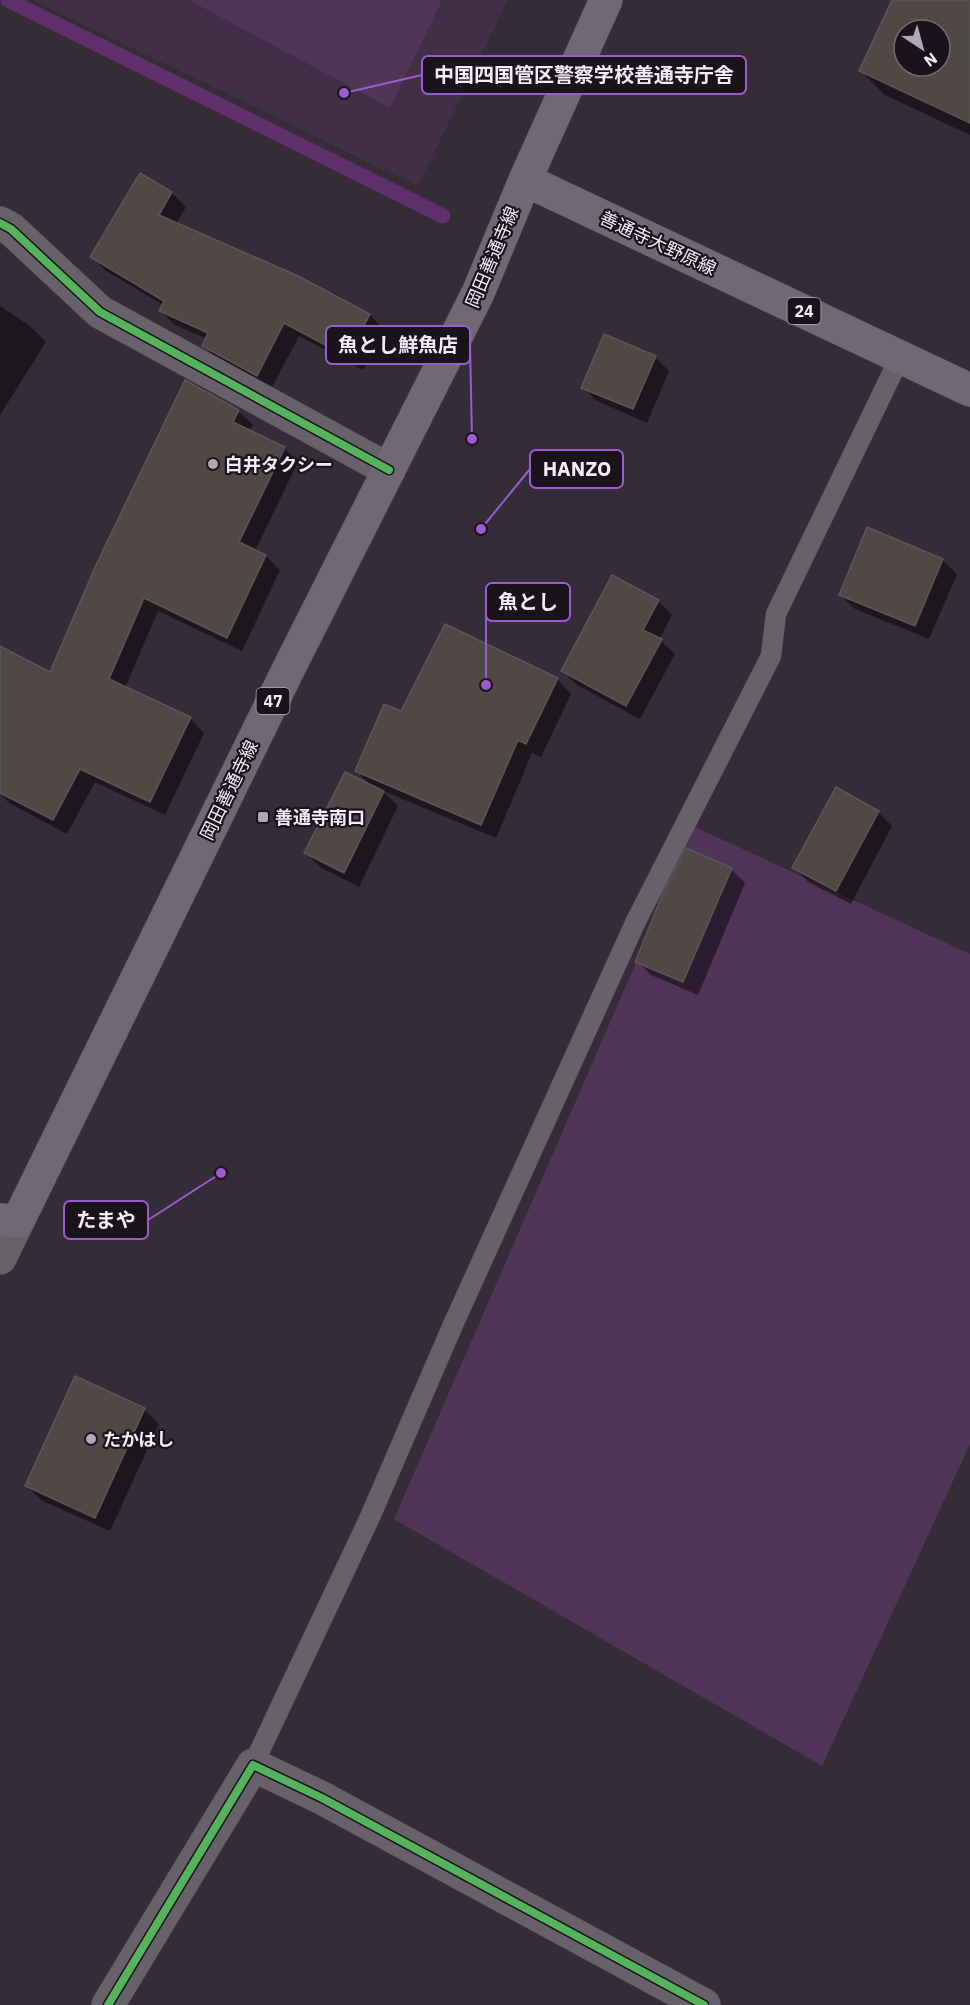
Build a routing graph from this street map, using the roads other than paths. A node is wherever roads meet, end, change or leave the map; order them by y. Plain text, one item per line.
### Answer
1 (606, 0) edge
2 (525, 180) junction
3 (0, 223) edge
4 (900, 357) junction
5 (970, 390) edge
6 (389, 470) junction
7 (9, 1220) edge
8 (0, 1257) edge
9 (254, 1765) junction
10 (108, 2005) edge
11 (704, 2005) edge

1 - 2 main road
2 - 4 main road, 善通寺大野原線 / 24
2 - 6 main road, 岡田善通寺線 / 47
3 - 6 street
4 - 5 main road, 善通寺大野原線 / 24
4 - 9 lane
6 - 7 main road, 岡田善通寺線 / 47
7 - 8 street
9 - 10 street
9 - 11 street

